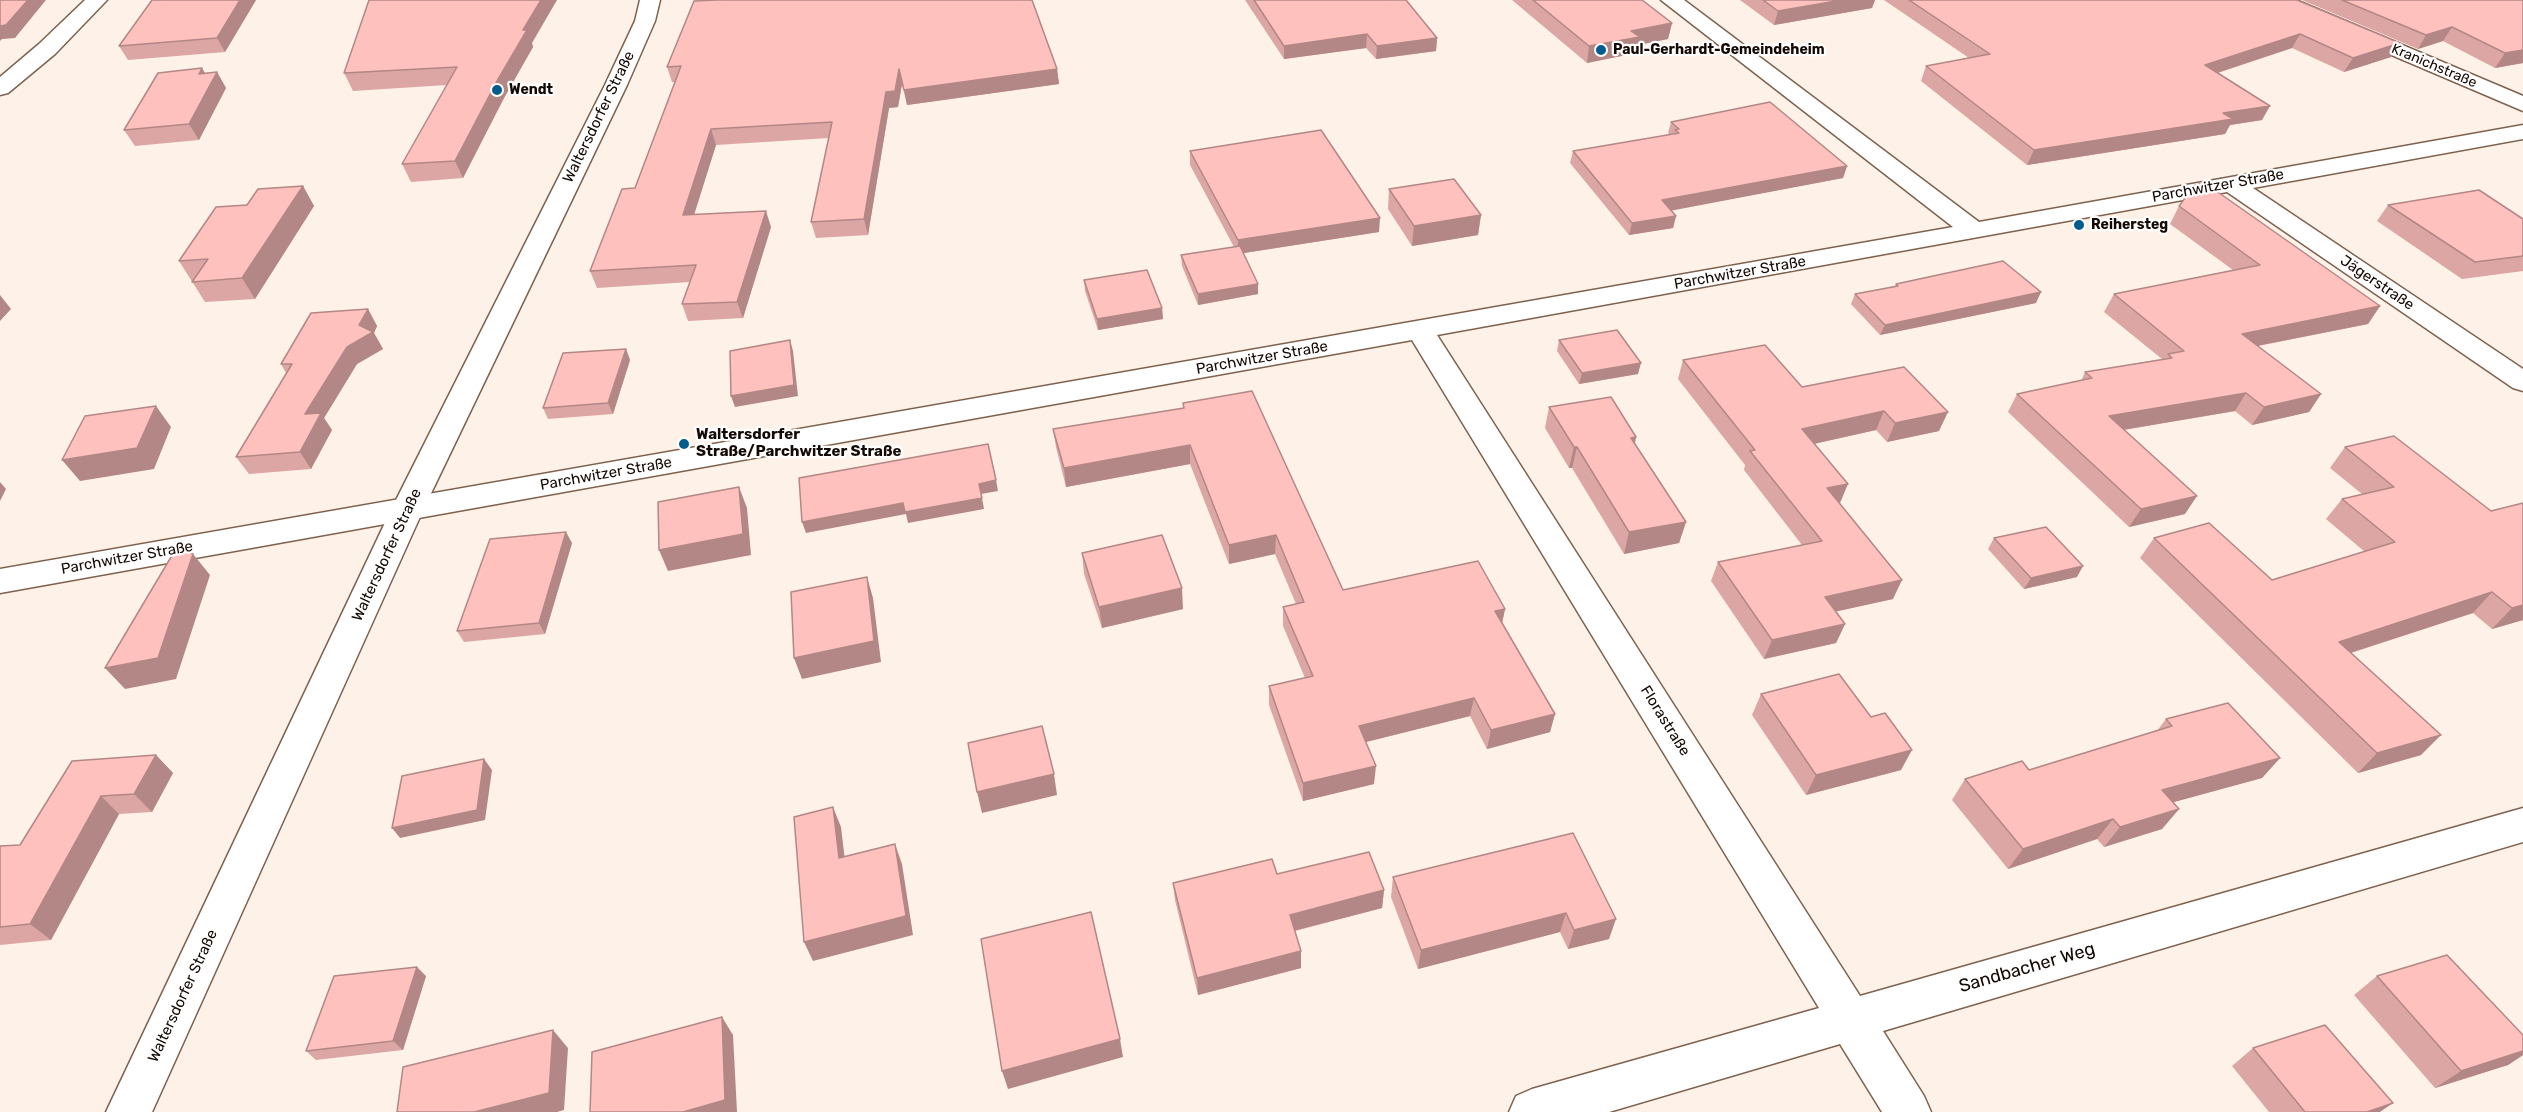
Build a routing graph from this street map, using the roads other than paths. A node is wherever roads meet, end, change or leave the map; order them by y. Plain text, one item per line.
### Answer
1 (97, 0) edge
2 (650, 0) edge
3 (1671, 0) edge
4 (2279, 0) edge
5 (0, 88) edge
6 (2523, 104) edge
7 (2523, 132) edge
8 (2230, 184) junction
9 (1975, 231) junction
10 (1420, 330) junction
11 (2523, 382) edge
12 (408, 508) junction
13 (0, 581) edge
14 (2523, 825) edge
15 (1852, 1018) junction
16 (129, 1112) edge
17 (1532, 1112) edge
18 (1908, 1112) edge

1 - 5 street
2 - 12 street, Waltersdorfer Straße
3 - 9 street
4 - 6 street, Kranichstraße
7 - 8 street, Parchwitzer Straße
8 - 9 street, Parchwitzer Straße
8 - 11 street, Jägerstraße
9 - 10 street, Parchwitzer Straße
10 - 12 street, Parchwitzer Straße
10 - 15 street, Florastraße
12 - 13 street, Parchwitzer Straße
12 - 16 street, Waltersdorfer Straße
14 - 15 street, Sandbacher Weg
15 - 17 street, Sandbacher Weg
15 - 18 street, Florastraße

